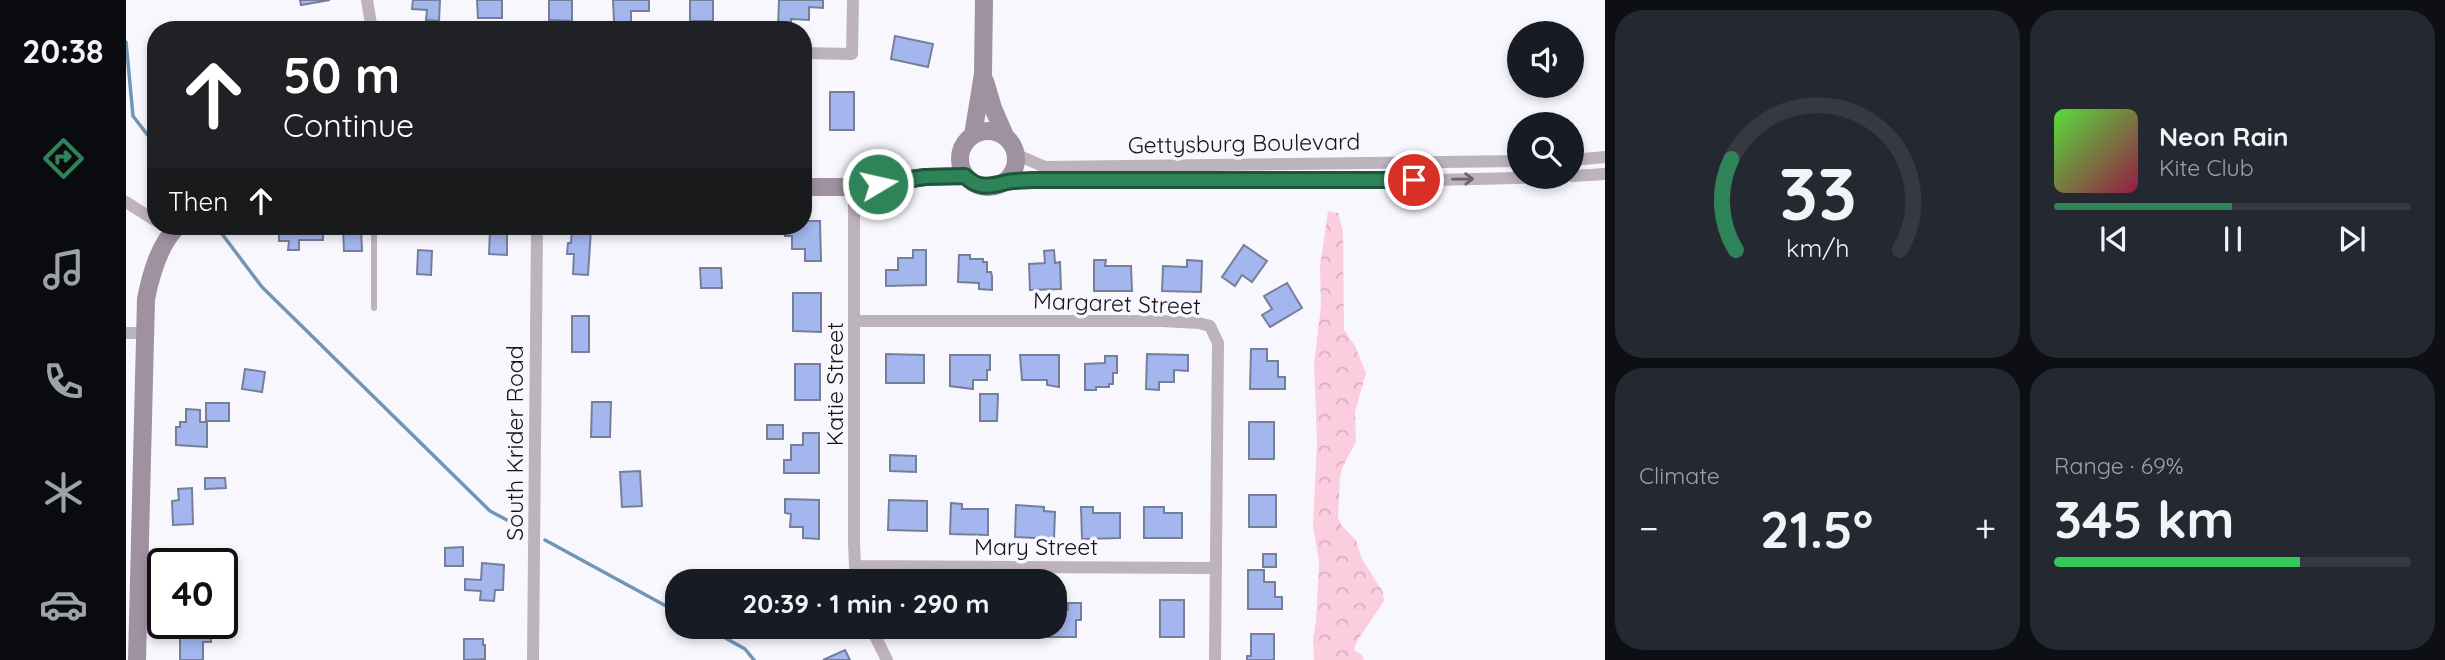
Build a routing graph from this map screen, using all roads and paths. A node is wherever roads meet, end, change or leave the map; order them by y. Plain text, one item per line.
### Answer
1 (367, 0) edge
2 (853, 0) edge
3 (984, 0) edge
4 (370, 21) edge
5 (812, 53) edge
6 (984, 74) junction
7 (974, 135) junction
8 (1011, 146) junction
9 (961, 149) junction
10 (1605, 157) edge
11 (1584, 159) edge
12 (1413, 161) junction
13 (1507, 161) edge
14 (1605, 174) edge
15 (1584, 175) edge
16 (965, 176) junction
17 (925, 177) junction
18 (1507, 178) edge
19 (1414, 180) junction
20 (1003, 183) junction
21 (812, 187) edge
22 (854, 187) junction
23 (126, 202) edge
24 (147, 215) edge
25 (167, 235) edge
26 (374, 235) edge
27 (537, 235) edge
28 (373, 308) dead end
29 (855, 321) junction
30 (126, 333) edge
31 (145, 333) junction
32 (132, 561) edge
33 (855, 566) junction
34 (1216, 568) junction
35 (856, 569) edge
36 (876, 639) edge
37 (137, 660) edge
38 (533, 660) edge
39 (887, 660) edge
40 (1215, 660) edge

1 - 4 street
2 - 5 street
3 - 6 street
6 - 7 street
6 - 8 street
7 - 8 street
7 - 9 street
8 - 12 street, Gettysburg Boulevard
8 - 20 street
9 - 16 street
9 - 17 street
10 - 11 street
12 - 13 street, Gettysburg Boulevard
12 - 19 street
14 - 15 street
16 - 17 street
16 - 20 street
17 - 22 street
19 -> 18 street, Gettysburg Boulevard
19 - 20 street, Gettysburg Boulevard
21 - 22 street
22 - 29 street, Katie Street
23 - 24 street
25 - 31 street
26 - 28 lane
27 - 38 street, South Krider Road
29 - 33 street, Katie Street
29 - 34 street, Margaret Street
30 - 31 street
31 - 32 street
32 - 37 street
33 - 34 street, Mary Street
33 - 35 street, Katie Street
34 - 40 street, Margaret Street
36 - 39 street

